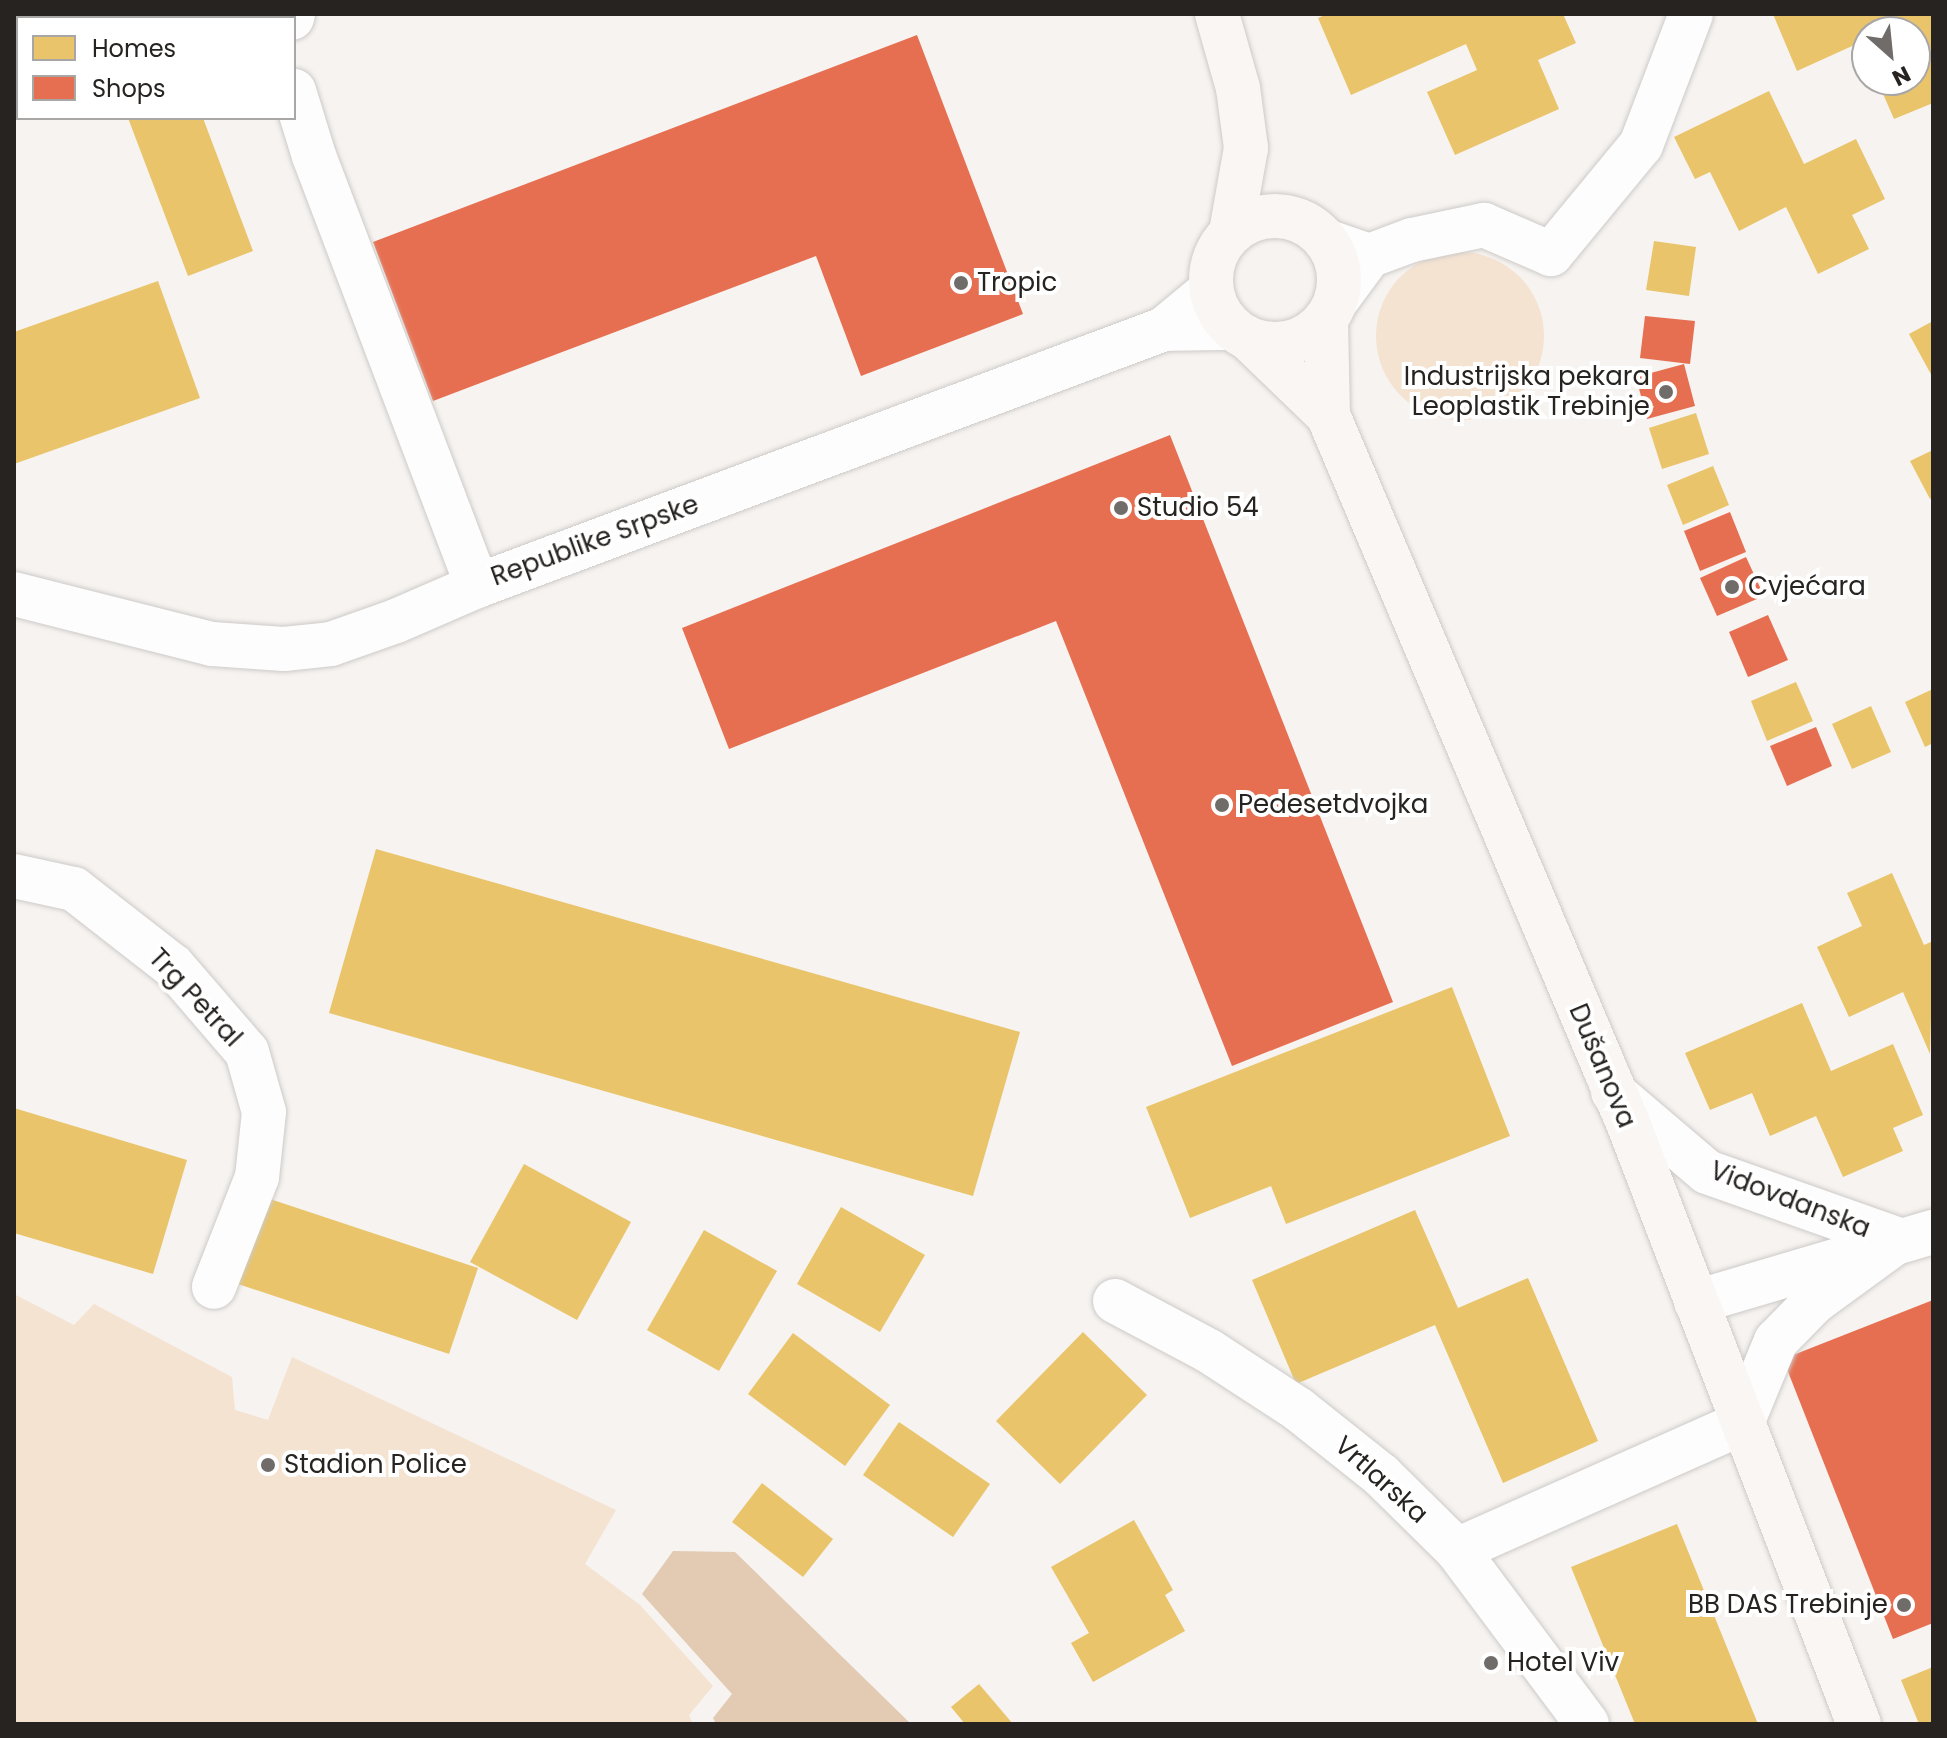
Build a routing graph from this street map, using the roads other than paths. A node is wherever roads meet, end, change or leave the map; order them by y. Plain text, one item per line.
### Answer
1 (1217, 14) edge
2 (1691, 14) edge
3 (296, 98) edge
4 (1246, 148) junction
5 (1309, 229) junction
6 (1231, 232) junction
7 (1369, 256) junction
8 (1331, 310) junction
9 (1230, 319) junction
10 (1328, 415) junction
11 (477, 586) junction
12 (14, 594) edge
13 (14, 876) edge
14 (1613, 1092) junction
15 (1916, 1236) edge
16 (214, 1287) dead end
17 (1115, 1301) dead end
18 (1696, 1302) junction
19 (1742, 1423) junction
20 (1457, 1550) junction
21 (1587, 1724) edge
22 (1859, 1724) edge

1 - 4 street
2 - 7 street
3 - 11 street
4 - 5 street
4 - 6 street
5 - 6 street
5 - 7 street
5 - 8 street
6 - 9 street
7 - 8 street
8 - 9 street
8 - 10 street
9 - 10 street
9 - 11 street, Republike Srpske
10 - 14 street, Dušanova
11 - 12 street, Republike Srpske
13 - 16 street, Trg Petral
14 - 15 street, Vidovdanska
14 - 18 street, Dušanova
15 - 18 street, Vidovdanska
15 - 19 street, Vidovdanska
17 - 20 street, Vrtlarska
18 - 19 street, Dušanova
19 - 20 street
19 - 22 street, Dušanova
20 - 21 street, Vrtlarska

